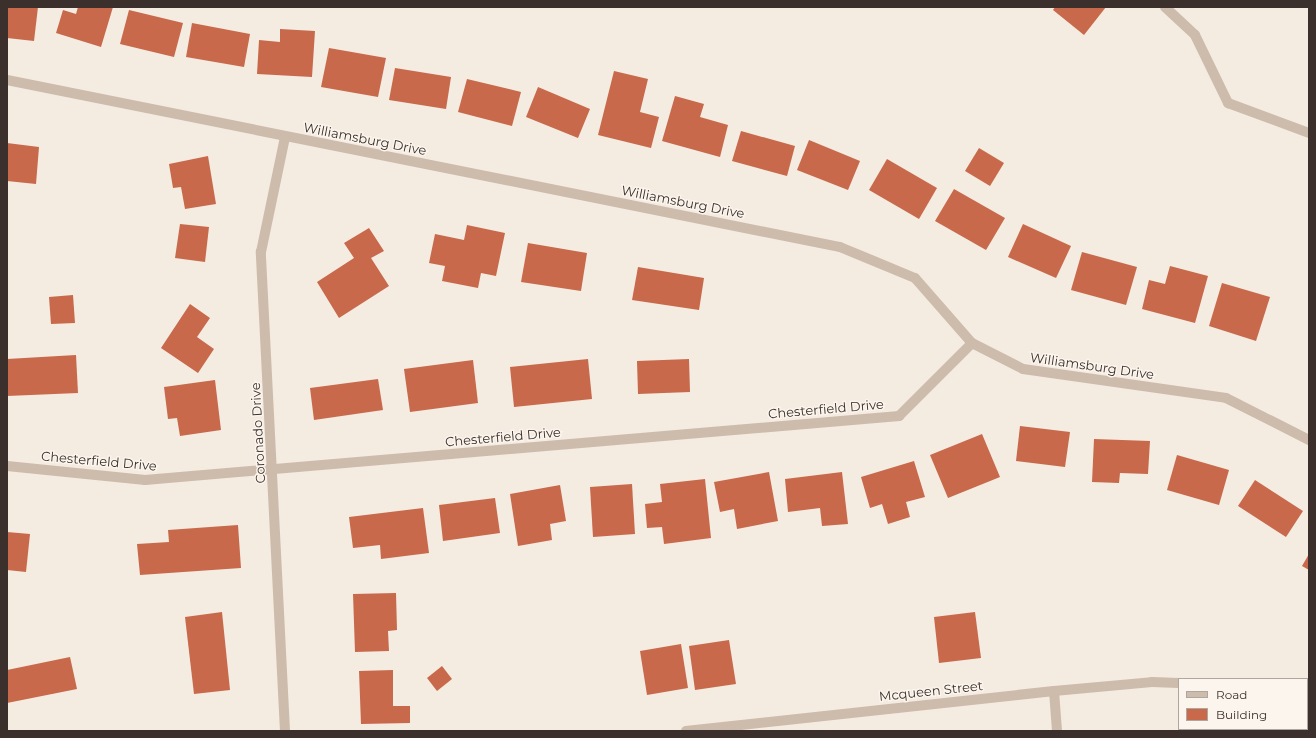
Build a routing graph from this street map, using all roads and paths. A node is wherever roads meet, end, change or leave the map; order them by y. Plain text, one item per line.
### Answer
1 (1165, 7) edge
2 (7, 80) edge
3 (1309, 133) edge
4 (285, 137) junction
5 (972, 343) junction
6 (1309, 440) edge
7 (7, 466) edge
8 (273, 470) junction
9 (1178, 683) edge
10 (1054, 691) junction
11 (285, 731) edge
12 (686, 731) edge
13 (1058, 731) edge

1 - 3 street
2 - 4 street, Williamsburg Drive
4 - 5 street, Williamsburg Drive
4 - 8 street, Coronado Drive
5 - 6 street, Williamsburg Drive
5 - 8 street, Chesterfield Drive
7 - 8 street, Chesterfield Drive
8 - 11 street, Coronado Drive
9 - 10 street, Mcqueen Street
10 - 12 street, Mcqueen Street
10 - 13 street

